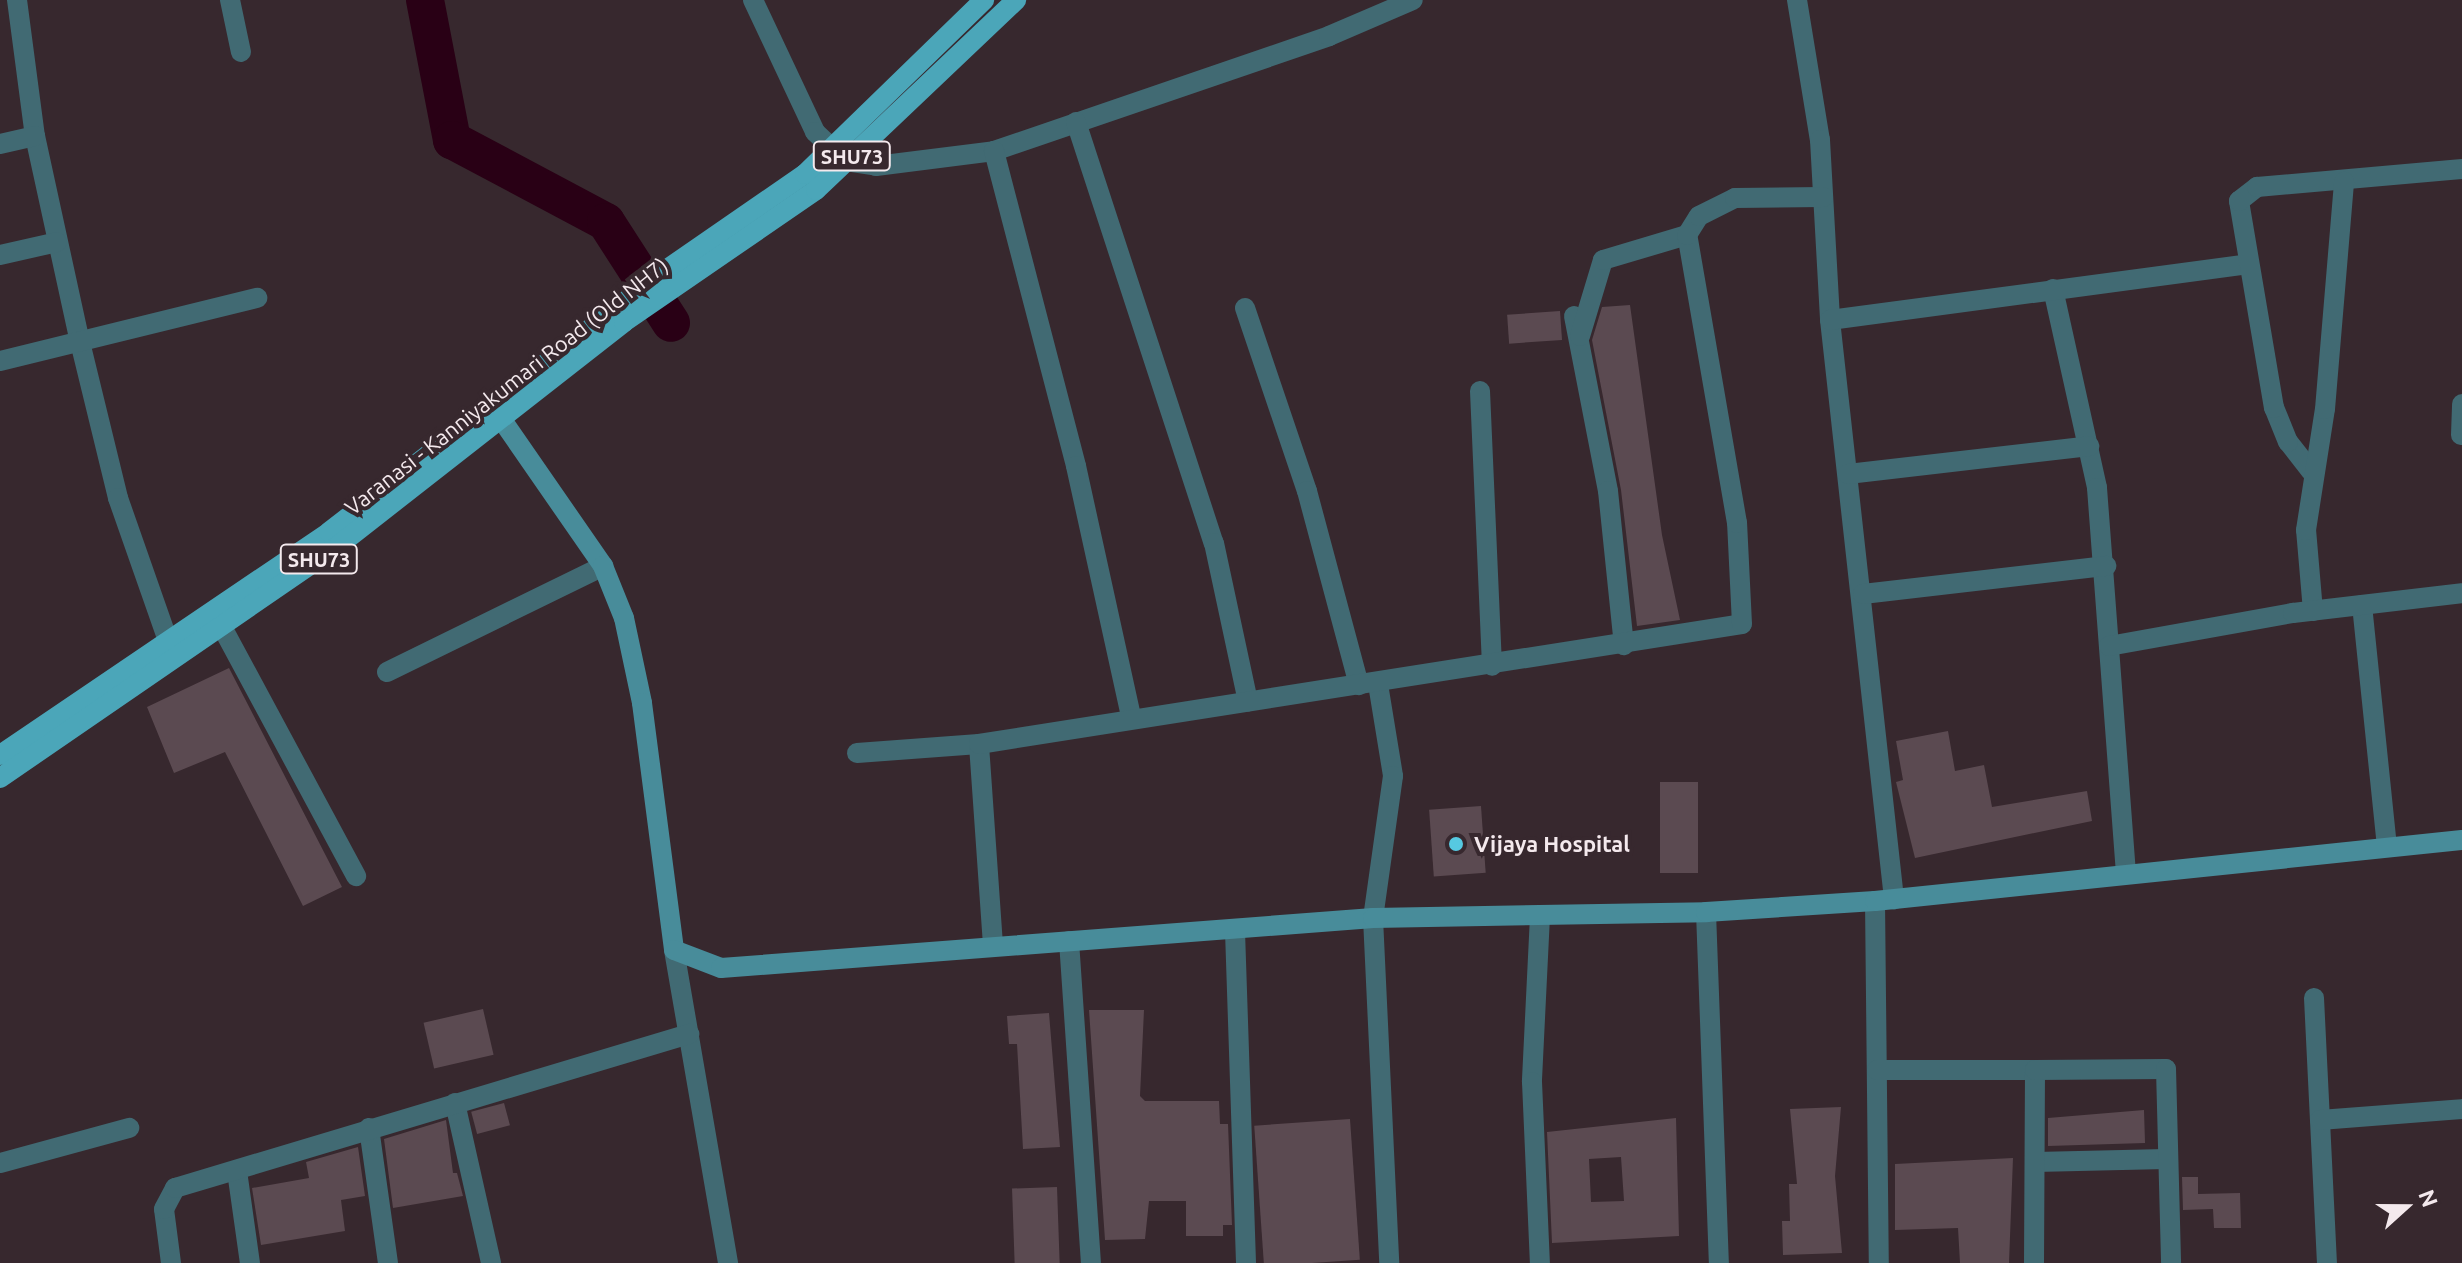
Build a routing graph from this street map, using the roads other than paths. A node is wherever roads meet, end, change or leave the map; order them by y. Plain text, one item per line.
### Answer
1 (230, 0) edge
2 (753, 0) edge
3 (1016, 0) edge
4 (1413, 0) edge
5 (1797, 0) edge
6 (981, 1) edge
7 (11, 3) edge
8 (241, 52) dead end
9 (1076, 122) junction
10 (35, 136) junction
11 (0, 144) edge
12 (994, 151) junction
13 (838, 155) junction
14 (2462, 169) edge
15 (2344, 182) junction
16 (1823, 197) junction
17 (1687, 235) junction
18 (57, 242) junction
19 (0, 255) edge
20 (2248, 264) junction
21 (2053, 289) junction
22 (257, 298) dead end
23 (1245, 308) dead end
24 (1574, 316) dead end
25 (1830, 320) junction
26 (1579, 340) junction
27 (80, 342) junction
28 (0, 361) edge
29 (1480, 391) dead end
30 (2462, 404) edge
31 (498, 412) junction
32 (2461, 435) edge
33 (2089, 446) junction
34 (2311, 471) junction
35 (1848, 474) junction
36 (603, 566) junction
37 (2106, 566) junction
38 (2462, 593) edge
39 (1863, 594) junction
40 (2362, 605) junction
41 (2313, 611) junction
42 (222, 627) junction
43 (168, 641) junction
44 (1624, 645) junction
45 (2109, 646) junction
46 (1492, 666) junction
47 (387, 672) dead end
48 (1368, 684) junction
49 (1248, 701) junction
50 (1131, 716) junction
51 (979, 744) junction
52 (857, 753) dead end
53 (0, 755) edge
54 (0, 778) edge
55 (2462, 840) edge
56 (2387, 847) junction
57 (2126, 874) junction
58 (356, 876) dead end
59 (1885, 900) junction
60 (1706, 912) junction
61 (1540, 916) junction
62 (1373, 918) junction
63 (1235, 931) junction
64 (1069, 941) junction
65 (993, 945) junction
66 (674, 950) junction
67 (2314, 998) dead end
68 (689, 1034) junction
69 (1877, 1070) junction
70 (2035, 1070) junction
71 (455, 1103) junction
72 (2462, 1109) edge
73 (2320, 1120) junction
74 (129, 1128) dead end
75 (369, 1128) junction
76 (2166, 1159) junction
77 (2035, 1162) junction
78 (0, 1163) edge
79 (237, 1171) junction
80 (171, 1263) edge
81 (250, 1263) edge
82 (388, 1263) edge
83 (491, 1263) edge
84 (728, 1263) edge
85 (1091, 1263) edge
86 (1246, 1263) edge
87 (1389, 1263) edge
88 (1540, 1263) edge
89 (1719, 1263) edge
90 (1879, 1263) edge
91 (2034, 1263) edge
92 (2171, 1263) edge
93 (2327, 1263) edge

1 - 8 street
2 - 13 street
3 - 13 main road, Varanasi - Kanniyakumari Road (Old NH7) / SHU73
4 - 9 street
5 - 16 street
6 - 13 main road, Varanasi - Kanniyakumari Road (Old NH7) / SHU73
7 - 10 street
9 - 12 street
9 - 49 street
10 - 11 street
10 - 18 street
12 - 13 street
12 - 50 street
13 - 31 main road, Varanasi - Kanniyakumari Road (Old NH7) / SHU73
14 - 15 street
15 - 20 street
15 - 34 street
16 - 17 street
16 - 25 street
17 - 26 street
17 - 44 street
18 - 19 street
18 - 27 street
20 - 21 street
20 - 34 street
21 - 25 street
21 - 33 street
22 - 27 street
23 - 48 street
24 - 26 street
25 - 35 street
26 - 44 street
27 - 28 street
27 - 43 street
29 - 46 street
30 - 32 street
31 - 36 street
31 - 42 main road, Varanasi - Kanniyakumari Road (Old NH7) / SHU73
31 - 43 main road, Varanasi - Kanniyakumari Road (Old NH7) / SHU73
33 - 35 street
33 - 37 street
34 - 41 street
35 - 39 street
36 - 47 street
36 - 66 street
37 - 39 street
37 - 45 street
38 - 40 street
39 - 59 street
40 - 41 street
40 - 56 street
41 - 45 street
42 - 54 main road, Varanasi - Kanniyakumari Road (Old NH7) / SHU73
42 - 58 street
43 - 53 main road, Varanasi - Kanniyakumari Road (Old NH7) / SHU73
44 - 46 street
45 - 57 street
46 - 48 street
48 - 49 street
48 - 62 street
49 - 50 street
50 - 51 street
51 - 52 street
51 - 65 street
55 - 56 street
56 - 57 street
57 - 59 street
59 - 60 street
59 - 69 street
60 - 61 street
60 - 89 street
61 - 62 street
61 - 88 street
62 - 63 street
62 - 87 street
63 - 64 street
63 - 86 street
64 - 65 street
64 - 85 street
65 - 66 street
66 - 68 street
67 - 73 street
68 - 71 street
68 - 84 street
69 - 70 street
69 - 90 street
70 - 76 street
70 - 77 street
71 - 75 street
71 - 83 street
72 - 73 street
73 - 93 street
74 - 78 street
75 - 79 street
75 - 82 street
76 - 77 street
76 - 92 street
77 - 91 street
79 - 80 street
79 - 81 street

